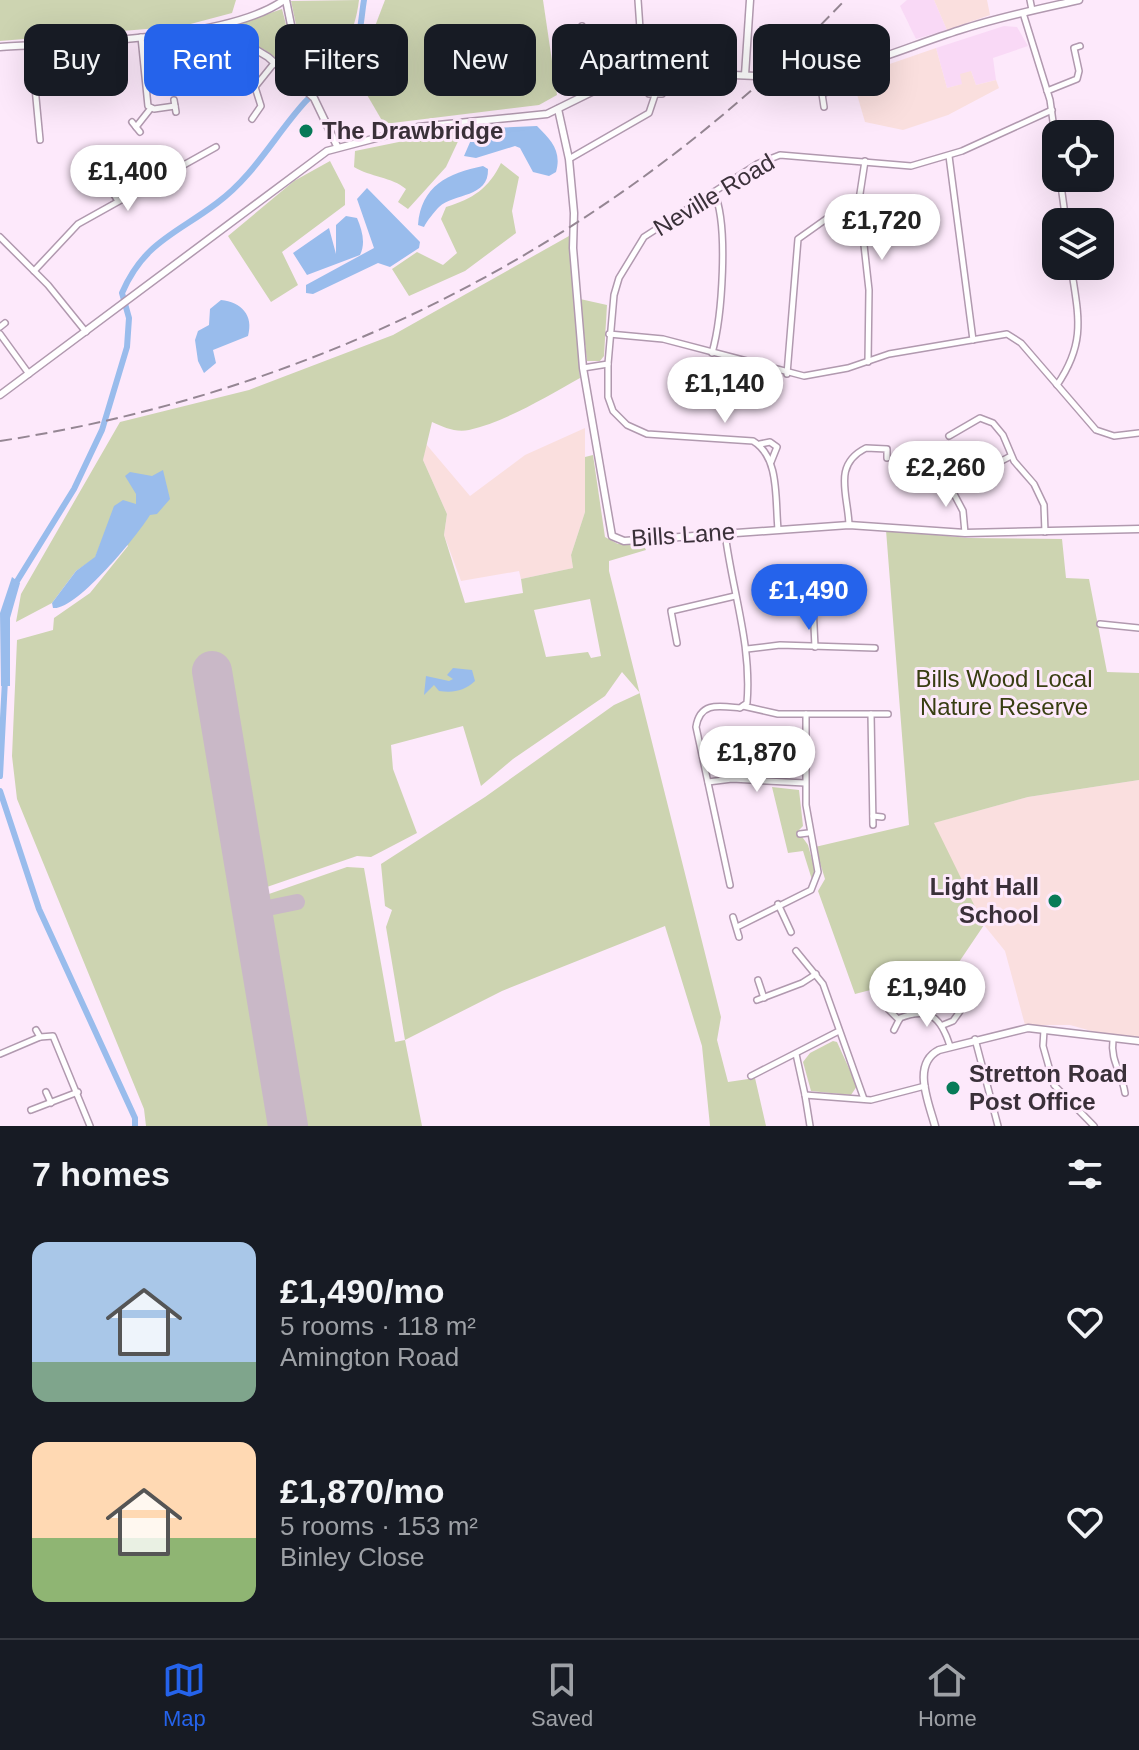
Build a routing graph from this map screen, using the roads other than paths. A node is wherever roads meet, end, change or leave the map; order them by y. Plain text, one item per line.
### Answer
1 (285, 0) edge
2 (638, 0) edge
3 (750, 0) edge
4 (1030, 0) edge
5 (1079, 0) edge
6 (1032, 10) junction
7 (1023, 13) junction
8 (220, 24) edge
9 (290, 24) edge
10 (640, 24) edge
11 (141, 37) junction
12 (144, 37) edge
13 (128, 38) edge
14 (24, 45) edge
15 (1080, 46) dead end
16 (0, 47) edge
17 (259, 52) edge
18 (890, 55) edge
19 (275, 62) joint
20 (745, 75) junction
21 (753, 76) edge
22 (1047, 91) junction
23 (36, 96) edge
24 (312, 96) edge
25 (654, 96) edge
26 (822, 96) edge
27 (175, 106) dead end
28 (824, 107) dead end
29 (151, 108) junction
30 (558, 109) junction
31 (1052, 110) junction
32 (252, 119) dead end
33 (1053, 120) edge
34 (136, 127) dead end
35 (40, 140) dead end
36 (337, 146) junction
37 (216, 147) dead end
38 (949, 156) junction
39 (91, 158) dead end
40 (569, 159) junction
41 (865, 161) junction
42 (714, 192) junction
43 (859, 200) junction
44 (118, 201) junction
45 (0, 237) edge
46 (34, 271) junction
47 (1072, 280) edge
48 (87, 332) junction
49 (0, 334) edge
50 (609, 334) junction
51 (973, 340) junction
52 (712, 353) junction
53 (868, 362) junction
54 (608, 364) junction
55 (583, 368) junction
56 (29, 374) junction
57 (787, 374) junction
58 (1057, 385) junction
59 (0, 395) edge
60 (962, 427) junction
61 (1139, 433) edge
62 (967, 435) dead end
63 (949, 436) dead end
64 (759, 445) junction
65 (1011, 456) junction
66 (887, 458) dead end
67 (988, 458) dead end
68 (771, 462) junction
69 (992, 466) junction
70 (982, 471) dead end
71 (946, 479) dead end
72 (849, 525) junction
73 (778, 529) junction
74 (1139, 529) edge
75 (725, 533) junction
76 (965, 533) junction
77 (1045, 533) junction
78 (807, 579) dead end
79 (818, 585) dead end
80 (809, 587) junction
81 (735, 596) junction
82 (1100, 624) dead end
83 (1139, 628) edge
84 (668, 638) dead end
85 (868, 639) dead end
86 (815, 647) junction
87 (747, 649) junction
88 (743, 706) junction
89 (806, 714) junction
90 (871, 714) junction
91 (888, 714) dead end
92 (708, 782) junction
93 (805, 783) junction
94 (873, 816) junction
95 (882, 817) dead end
96 (873, 825) dead end
97 (808, 833) junction
98 (800, 834) dead end
99 (737, 874) dead end
100 (728, 876) junction
101 (730, 885) dead end
102 (778, 904) junction
103 (733, 917) dead end
104 (737, 927) junction
105 (791, 932) dead end
106 (739, 937) dead end
107 (796, 951) dead end
108 (816, 974) junction
109 (758, 980) dead end
110 (963, 1007) dead end
111 (889, 1010) dead end
112 (899, 1020) junction
113 (943, 1025) junction
114 (1044, 1028) junction
115 (36, 1030) dead end
116 (894, 1030) dead end
117 (839, 1031) junction
118 (40, 1037) junction
119 (975, 1039) junction
120 (1113, 1040) junction
121 (1139, 1041) edge
122 (950, 1046) junction
123 (0, 1054) edge
124 (796, 1054) junction
125 (751, 1076) dead end
126 (925, 1086) junction
127 (46, 1092) dead end
128 (78, 1092) junction
129 (1125, 1093) dead end
130 (805, 1095) junction
131 (864, 1099) junction
132 (51, 1103) junction
133 (31, 1110) dead end
134 (90, 1126) edge
135 (810, 1126) edge
136 (935, 1126) edge
137 (998, 1126) edge
138 (1094, 1126) edge

1 - 8 street
1 - 9 street
2 - 10 street
3 - 20 street
4 - 6 street
5 - 6 street
6 - 7 street
7 - 18 street
7 - 22 street
11 - 12 street
11 - 13 street
11 - 29 street
14 - 16 street
15 - 22 street
17 - 19 street
19 - 32 street
20 - 21 street, bridge
20 - 30 street
22 - 31 street
23 - 35 street
24 - 36 street
25 - 40 street
26 - 28 street
27 - 29 street
29 - 34 street
30 - 36 street
30 - 40 street, Bills Lane
31 - 33 street
31 - 38 street, Neville Road
36 - 48 street
37 - 44 street
38 - 41 street, Neville Road
38 - 51 street
39 - 44 street
40 - 55 street, Bills Lane
41 - 42 street, Neville Road
41 - 43 street
42 - 50 street, Neville Road
42 - 52 street
43 - 53 street
43 - 57 street
44 - 46 street
45 - 46 street
46 - 48 street
47 - 58 street
48 - 56 street
49 - 56 street
50 - 52 street
50 - 54 street, Neville Road
51 - 53 street
51 - 58 street
52 - 57 street
53 - 57 street
54 - 55 street
54 - 64 street, Neville Road
55 - 75 street, Bills Lane
56 - 59 street
58 - 61 street
60 - 62 street
60 - 63 street
60 - 65 street
64 - 68 street
64 - 68 street
65 - 69 street
65 - 77 street
66 - 72 street
67 - 69 street
68 - 73 street
69 - 70 street
71 - 76 street
72 - 73 street, Bills Lane
72 - 76 street, Bills Lane
73 - 75 street, Bills Lane
74 - 77 street, Bills Lane
75 - 81 street
76 - 77 street, Bills Lane
78 - 80 street
79 - 80 street
80 - 86 street
81 - 84 street
81 - 87 street
82 - 83 street
85 - 86 street
86 - 87 street
87 - 88 street
88 - 89 street
88 - 92 street
89 - 90 street
89 - 93 street
90 - 91 street
90 - 94 street
92 - 93 street
92 - 100 street
93 - 97 street
94 - 95 street
94 - 96 street
97 - 98 street
97 - 102 street
99 - 100 street
100 - 101 street
102 - 104 street
102 - 105 street
103 - 104 street
104 - 106 street
107 - 108 street
108 - 109 street
108 - 117 street
110 - 113 street
111 - 112 street
112 - 113 street
112 - 116 street
113 - 122 street
114 - 119 street
114 - 120 street
114 - 138 street
115 - 118 street
117 - 124 street
117 - 131 street
118 - 123 street
118 - 128 street
119 - 122 street
119 - 137 street
120 - 121 street
120 - 129 street
122 - 126 street
124 - 125 street
124 - 130 street
126 - 131 street
126 - 136 street
127 - 132 street
128 - 132 street
128 - 134 street
130 - 131 street
130 - 135 street
132 - 133 street

